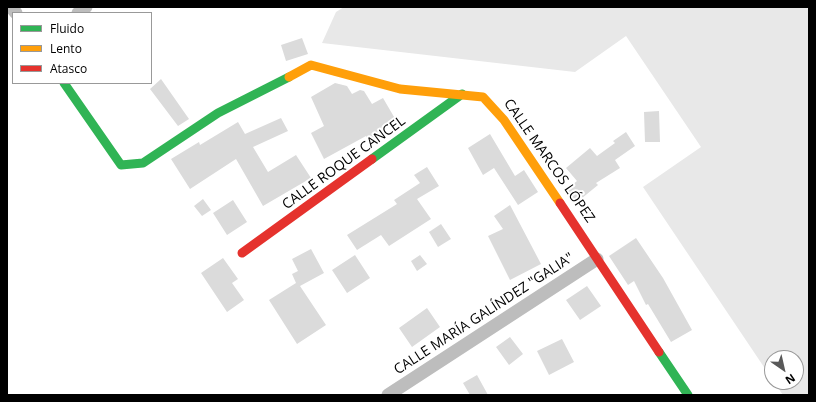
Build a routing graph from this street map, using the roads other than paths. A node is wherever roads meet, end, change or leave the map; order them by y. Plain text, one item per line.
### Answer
1 (65, 84) edge
2 (462, 94) junction
3 (242, 253) dead end
4 (597, 259) junction
5 (388, 395) edge
6 (688, 395) edge

1 - 2 street, CALLE MARCOS LÓPEZ
2 - 3 street, CALLE ROQUE CANCEL
2 - 4 street, CALLE MARCOS LÓPEZ
4 - 5 street, CALLE MARÍA GALÍNDEZ "GALIA"
4 - 6 street, CALLE MARCOS LÓPEZ

